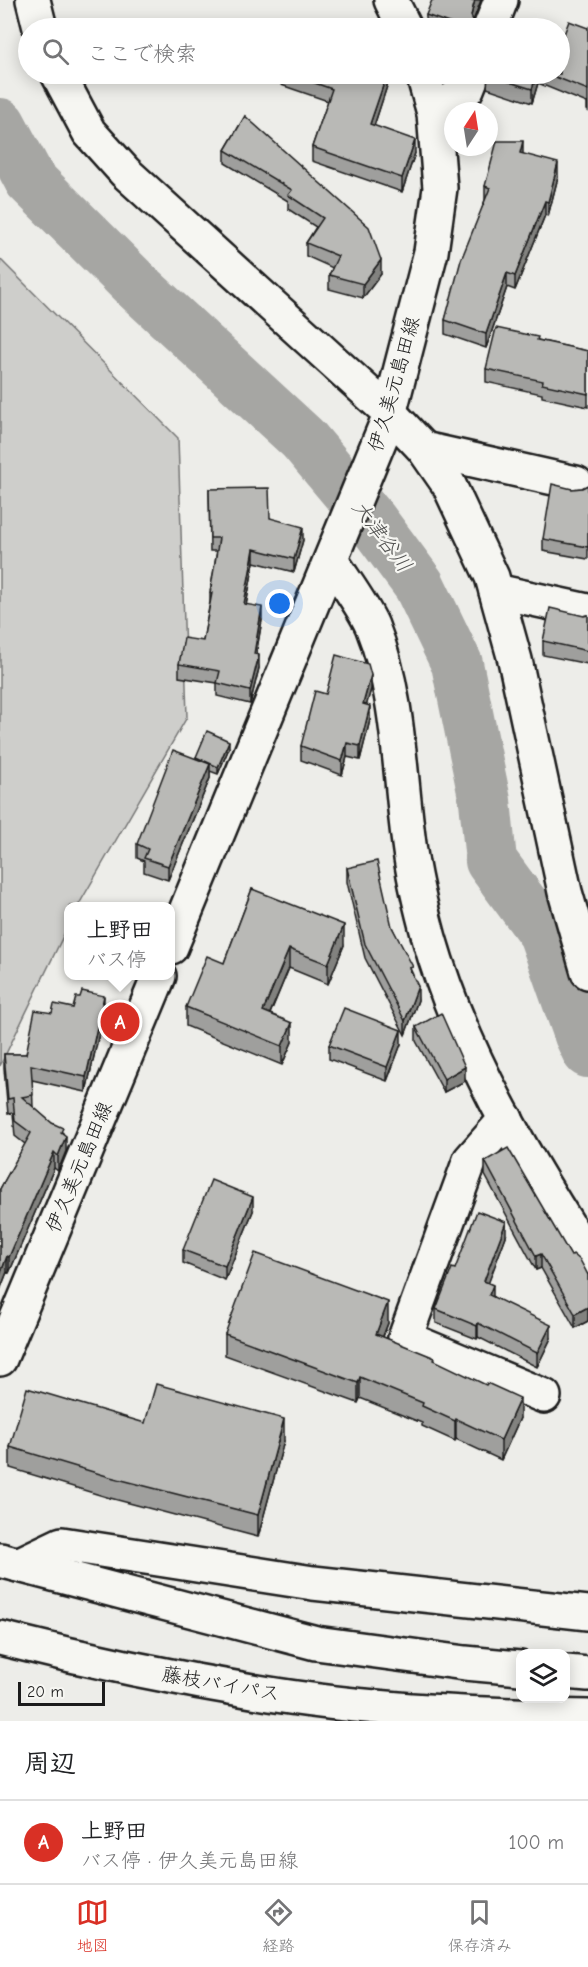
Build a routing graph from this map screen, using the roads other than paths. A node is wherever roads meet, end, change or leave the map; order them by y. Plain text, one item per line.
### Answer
1 (33, 0) edge
2 (391, 0) edge
3 (501, 0) edge
4 (38, 18) edge
5 (400, 18) edge
6 (494, 18) edge
7 (63, 84) edge
8 (426, 84) edge
9 (469, 84) edge
10 (434, 113) junction
11 (388, 417) junction
12 (424, 449) junction
13 (576, 483) dead end
14 (334, 555) junction
15 (496, 591) junction
16 (588, 611) edge
17 (175, 936) edge
18 (588, 972) edge
19 (157, 980) edge
20 (507, 1119) junction
21 (588, 1257) edge
22 (0, 1359) edge
23 (544, 1396) dead end
24 (9, 1562) edge
25 (588, 1613) edge
26 (0, 1638) edge
27 (516, 1668) edge
28 (570, 1672) edge
29 (588, 1674) edge
30 (588, 1717) edge

1 - 4 main road
2 - 5 main road
3 - 6 main road
7 - 11 main road
8 - 10 main road, 伊久美元島田線
9 - 10 main road
10 - 11 main road, 伊久美元島田線
11 - 12 main road
11 - 14 main road, 伊久美元島田線
12 - 13 main road
12 - 15 main road
14 - 17 main road, 伊久美元島田線
14 - 20 main road
15 - 16 main road
15 - 18 main road
19 - 22 main road, 伊久美元島田線
20 - 21 main road
20 - 23 main road
24 - 25 main road
24 - 27 main road
26 - 30 main road, 藤枝バイパス
28 - 29 main road

